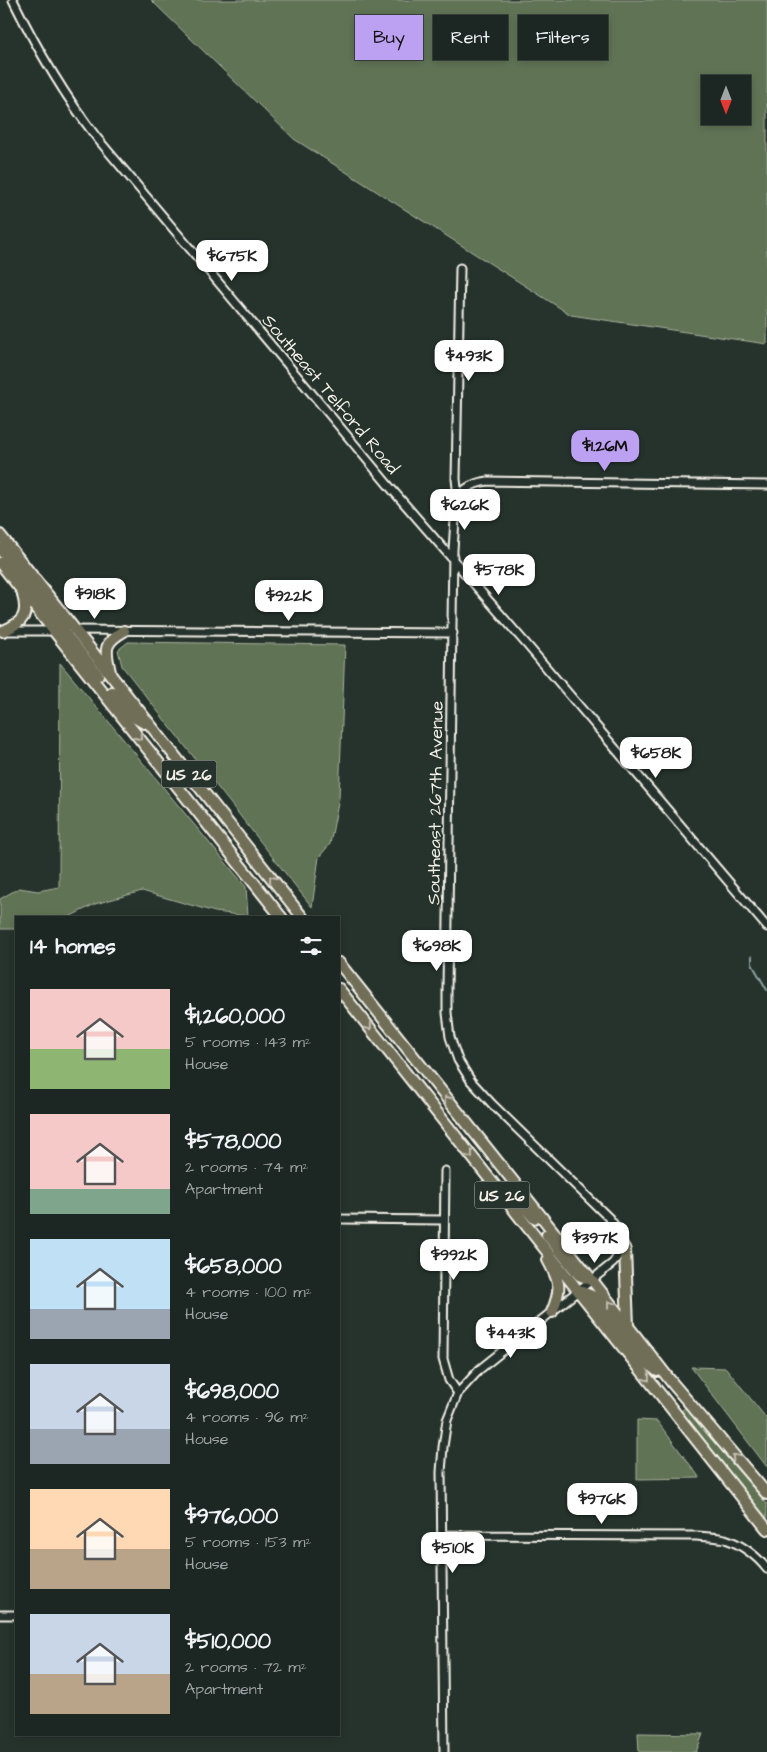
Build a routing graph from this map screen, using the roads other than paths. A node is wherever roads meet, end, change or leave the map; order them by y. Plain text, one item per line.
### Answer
1 (13, 0) edge
2 (460, 268) dead end
3 (767, 484) edge
4 (458, 497) junction
5 (0, 536) edge
6 (0, 549) edge
7 (453, 560) junction
8 (0, 562) edge
9 (23, 591) junction
10 (124, 630) junction
11 (1, 631) edge
12 (64, 631) junction
13 (453, 633) junction
14 (110, 675) junction
15 (152, 728) junction
16 (280, 916) edge
17 (301, 916) edge
18 (767, 927) edge
19 (340, 964) edge
20 (340, 990) edge
21 (445, 1171) dead end
22 (494, 1185) junction
23 (340, 1219) edge
24 (444, 1220) junction
25 (535, 1237) junction
26 (621, 1243) junction
27 (592, 1280) junction
28 (579, 1291) junction
29 (552, 1312) junction
30 (628, 1326) junction
31 (673, 1384) junction
32 (458, 1393) junction
33 (767, 1494) edge
34 (767, 1529) edge
35 (442, 1535) junction
36 (767, 1569) edge
37 (0, 1615) edge
38 (15, 1615) edge
39 (444, 1752) edge

1 - 7 street, Southeast Telford Road
2 - 4 street
3 - 4 street
4 - 7 street, Southeast 267th Avenue
5 - 12 highway, US 26
6 - 12 highway
7 - 13 street, Southeast 267th Avenue
7 - 18 street, Southeast Telford Road
8 - 9 highway, US 26
9 - 11 highway
9 - 12 highway, US 26
10 - 12 street
10 - 13 street
10 - 14 highway
11 - 12 street
12 - 14 highway, US 26
12 - 15 highway
12 -> 16 highway, US 26
13 - 26 street, Southeast 267th Avenue
14 - 15 highway, US 26
17 -> 15 highway, US 26
27 -> 19 highway, US 26
20 -> 22 highway, US 26
21 - 24 street
22 - 25 highway, US 26
22 - 27 highway
23 - 24 street
24 - 32 street
25 - 28 highway, US 26
25 - 29 highway
26 - 27 street
26 - 30 highway
27 - 28 street
30 -> 27 highway, US 26
28 - 29 street
28 - 31 highway
28 -> 34 highway, US 26
29 - 32 street
30 - 31 highway, US 26
33 -> 31 highway, US 26
32 - 35 street
35 - 36 street
35 - 39 street
37 - 38 street

